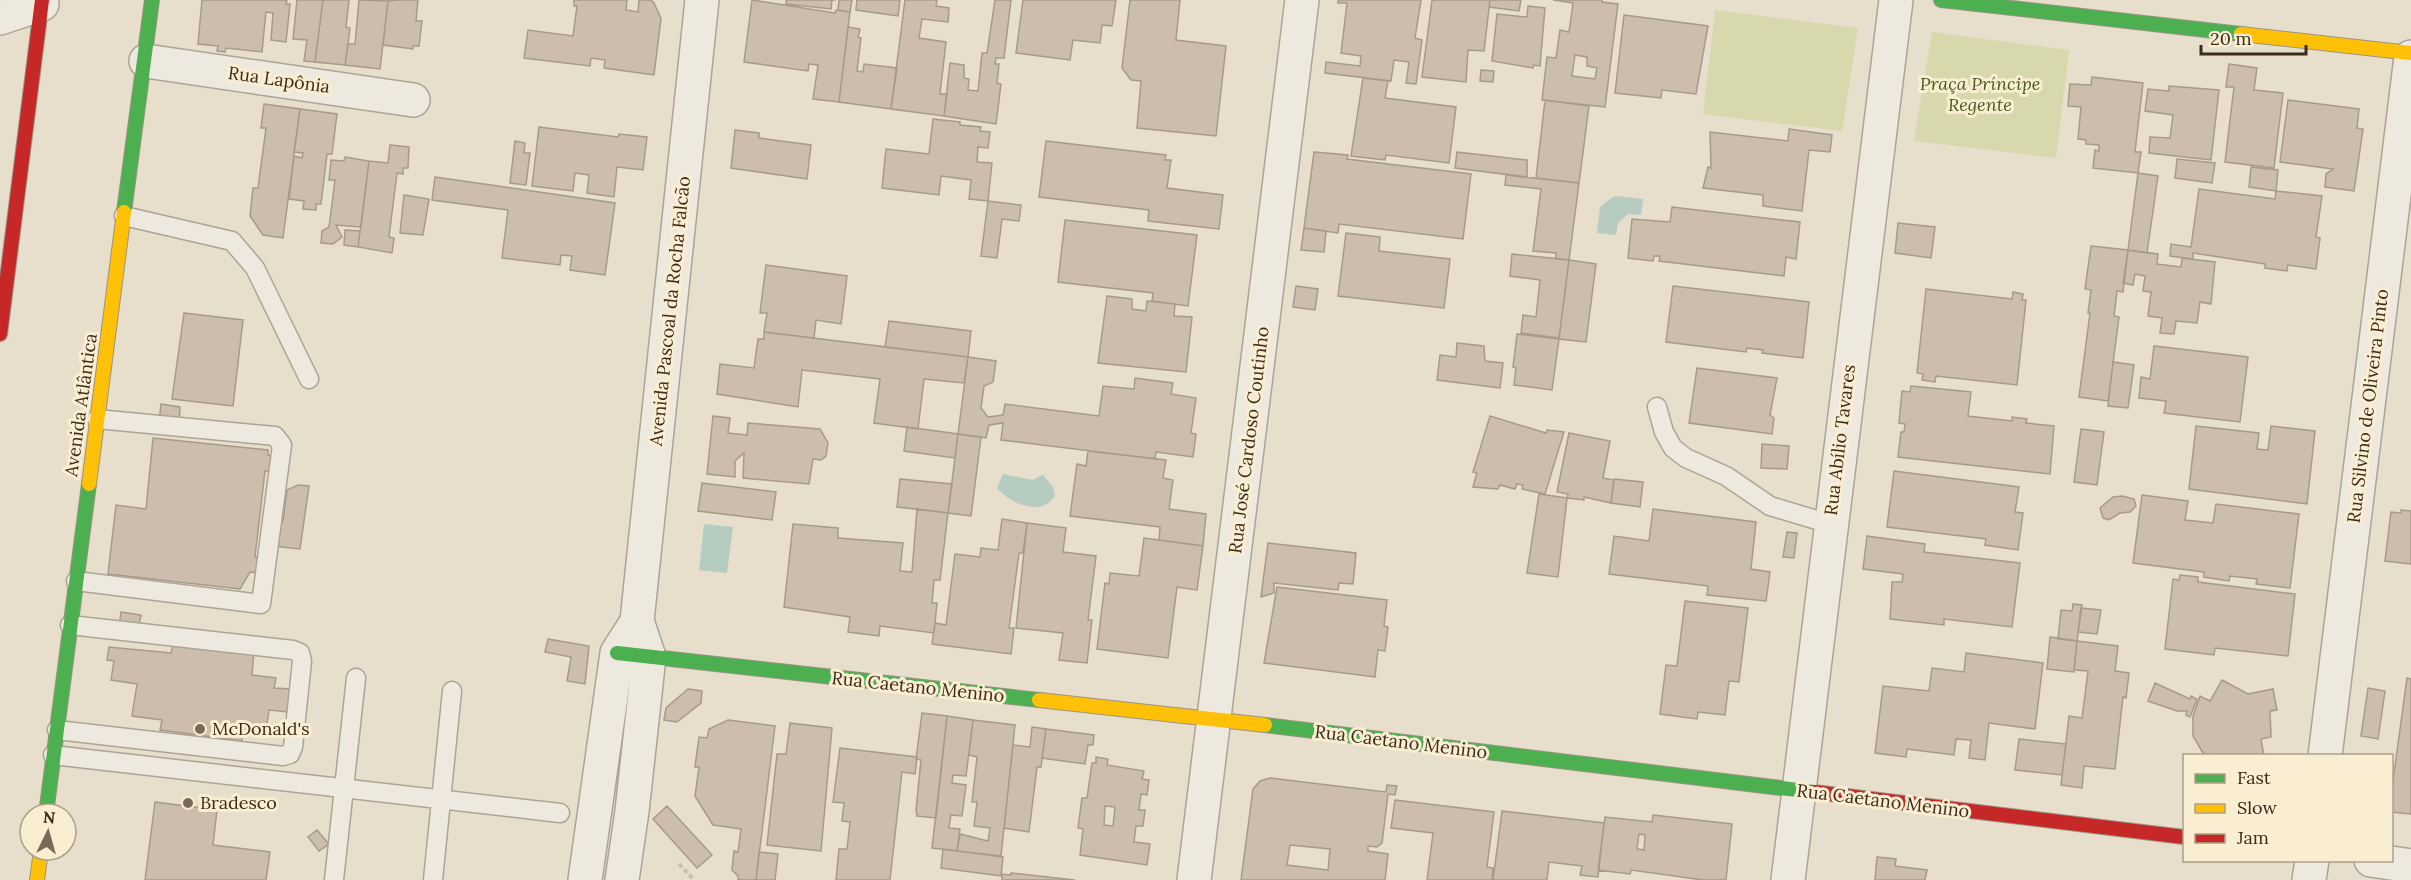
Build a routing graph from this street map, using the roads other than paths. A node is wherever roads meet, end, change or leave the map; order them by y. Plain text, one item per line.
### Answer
1 (152, 0) edge
2 (702, 0) edge
3 (1302, 0) edge
4 (1896, 0) edge
5 (1941, 0) edge
6 (42, 2) edge
7 (0, 18) edge
8 (2411, 55) edge
9 (146, 61) junction
10 (412, 100) dead end
11 (124, 216) junction
12 (0, 334) edge
13 (309, 379) dead end
14 (1657, 407) dead end
15 (97, 419) junction
16 (1830, 524) junction
17 (76, 581) junction
18 (637, 621) junction
19 (69, 625) junction
20 (617, 653) junction
21 (649, 657) junction
22 (356, 678) dead end
23 (452, 692) dead end
24 (1215, 719) junction
25 (57, 730) junction
26 (2325, 754) edge
27 (53, 755) junction
28 (344, 789) junction
29 (1799, 791) junction
30 (441, 800) junction
31 (47, 802) edge
32 (560, 813) dead end
33 (2183, 837) edge
34 (39, 862) edge
35 (2312, 862) edge
36 (2379, 862) edge
37 (2411, 866) edge
38 (37, 880) edge
39 (334, 880) edge
40 (433, 880) edge
41 (585, 880) edge
42 (622, 880) edge
43 (1194, 880) edge
44 (1788, 880) edge
45 (2309, 880) edge

1 - 9 street, Avenida Atlântica
2 - 18 street, Avenida Pascoal da Rocha Falcão
3 - 24 street, Rua José Cardoso Coutinho
4 - 16 street, Rua Abílio Tavares
5 - 8 street
6 - 7 street
6 - 12 street
8 - 26 street, Rua Silvino de Oliveira Pinto
9 - 10 street, Rua Lapônia
9 - 11 street, Avenida Atlântica
11 - 13 lane
11 - 15 street, Avenida Atlântica
14 - 16 lane
15 - 17 street, Avenida Atlântica
15 - 17 lane
16 - 29 street, Rua Abílio Tavares
17 - 19 street, Avenida Atlântica
18 - 20 street, Avenida Pascoal da Rocha Falcão
18 - 21 street, Avenida Pascoal da Rocha Falcão
19 - 25 street, Avenida Atlântica
19 - 25 lane
20 - 21 street, Rua Caetano Menino
20 - 41 street, Avenida Pascoal da Rocha Falcão
21 - 24 street, Rua Caetano Menino
21 - 42 street, Avenida Pascoal da Rocha Falcão
22 - 28 lane
23 - 30 lane
24 - 29 street, Rua Caetano Menino
24 - 43 street, Rua José Cardoso Coutinho
25 - 27 street, Avenida Atlântica
27 - 28 lane
27 - 31 street, Avenida Atlântica
28 - 30 lane
28 - 39 lane
29 - 33 street, Rua Caetano Menino
29 - 44 street, Rua Abílio Tavares
30 - 32 lane
30 - 40 lane
34 - 38 street
35 - 45 street
36 - 37 street

